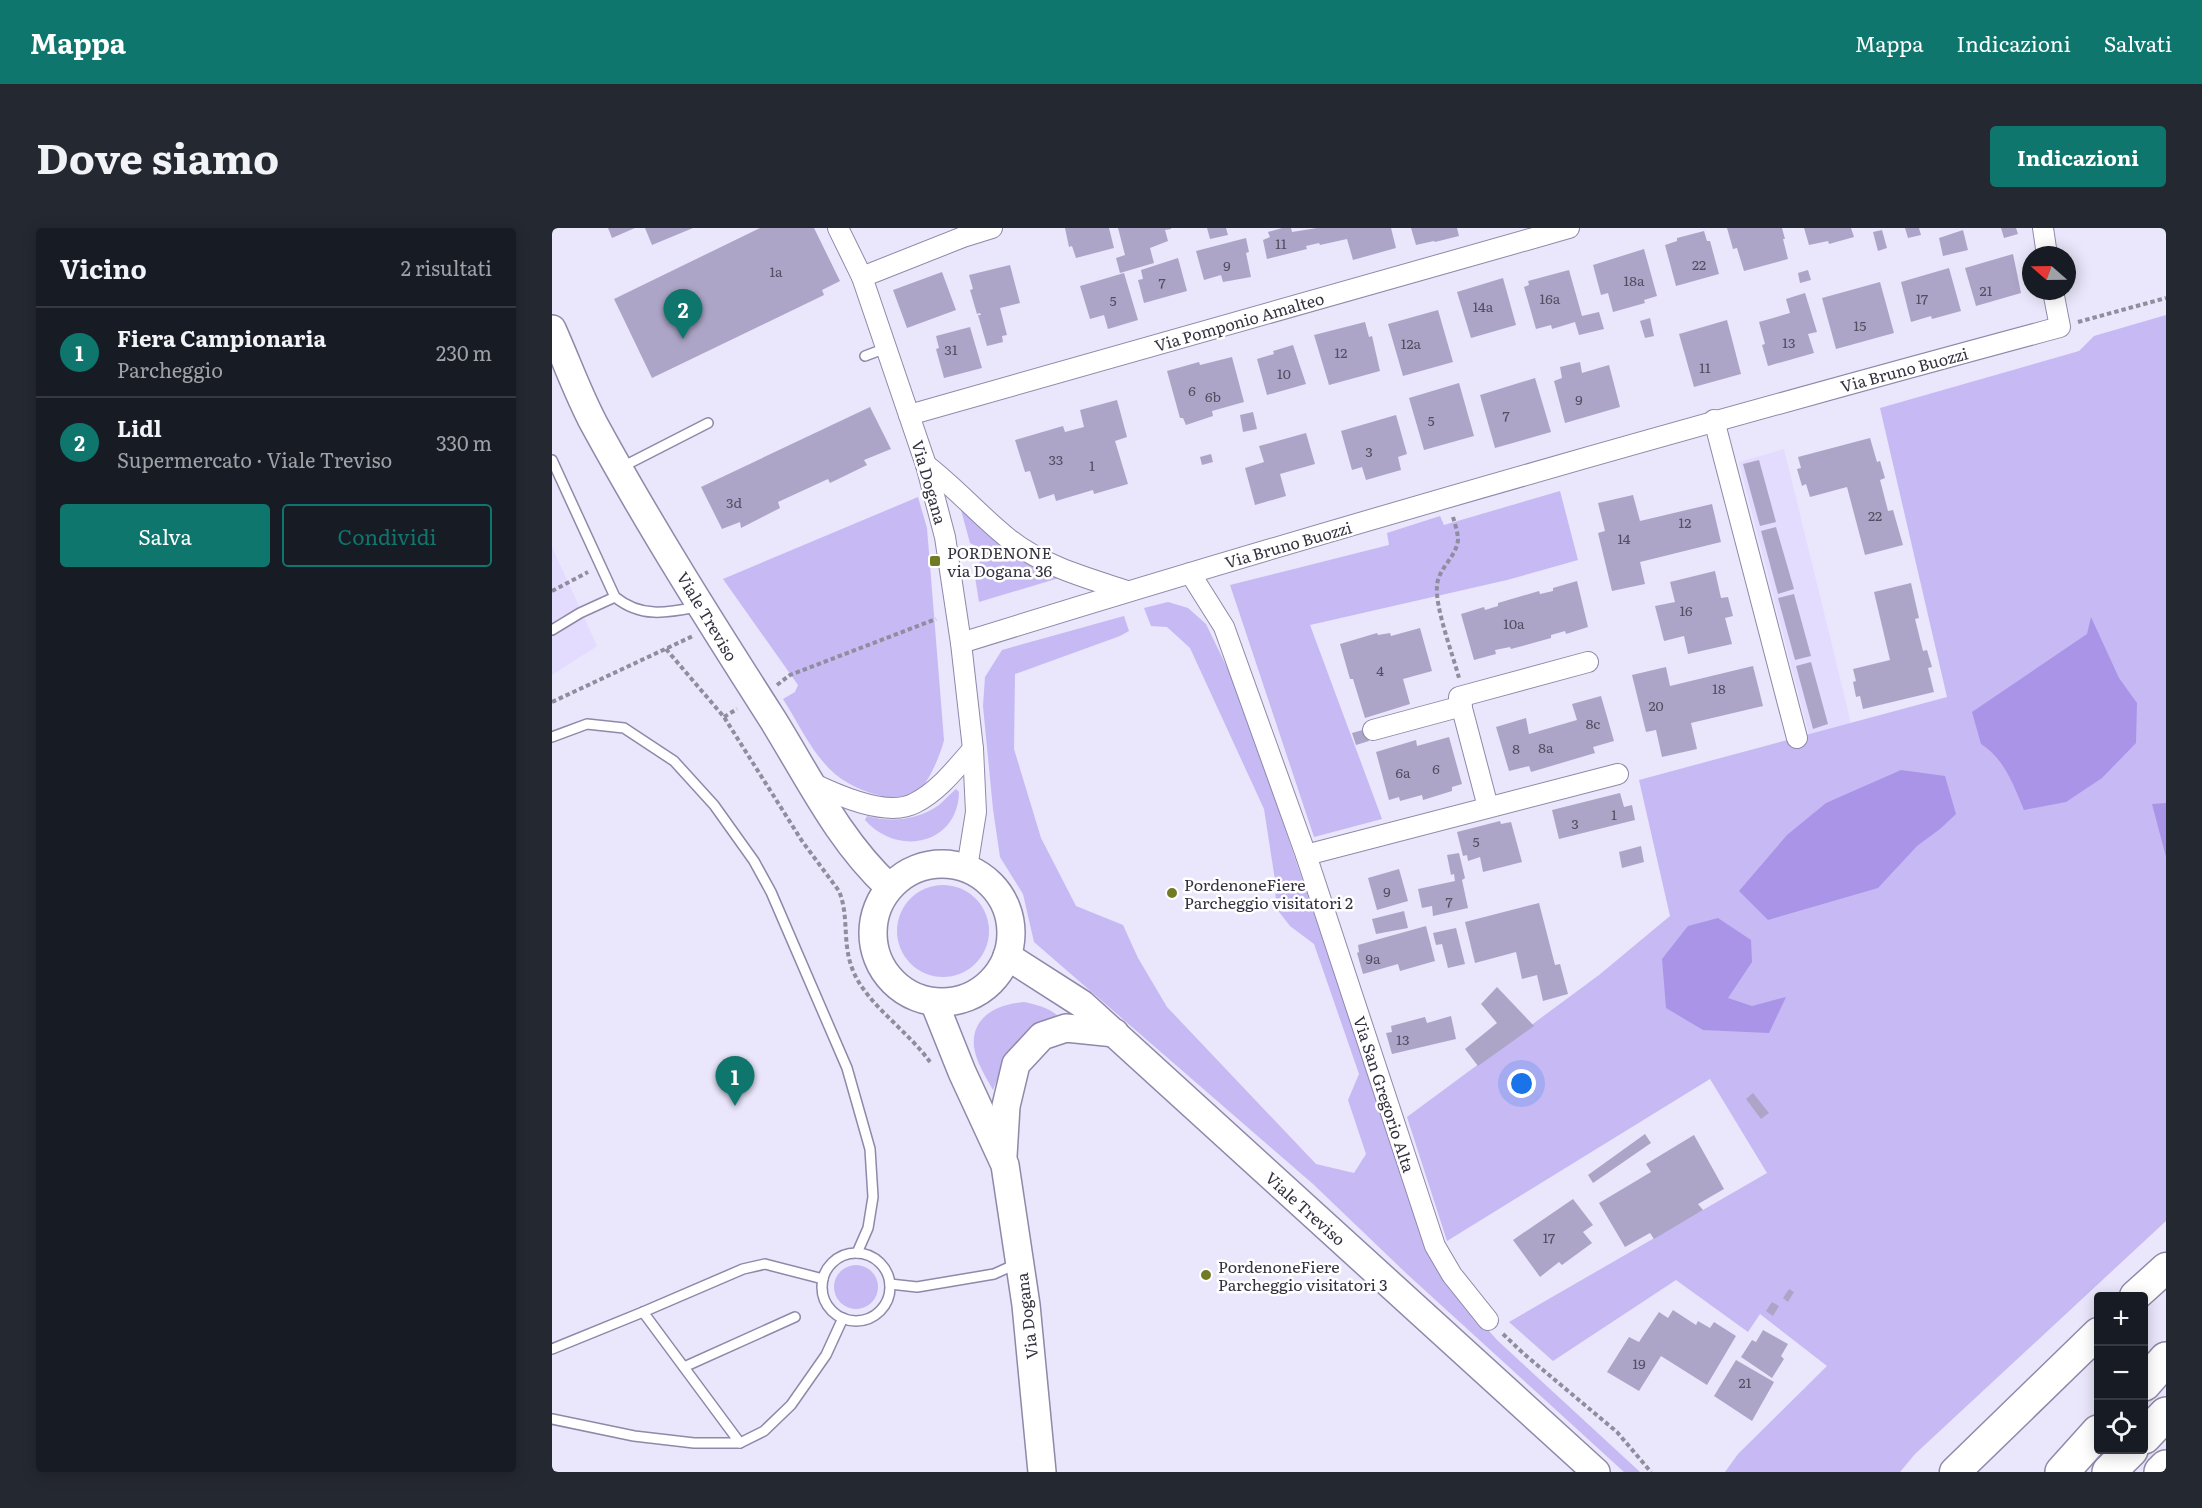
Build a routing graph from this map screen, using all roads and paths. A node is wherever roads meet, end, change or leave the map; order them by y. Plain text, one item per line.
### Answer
1 (838, 228) edge
2 (992, 228) edge
3 (1569, 228) edge
4 (2043, 228) edge
5 (2046, 246) edge
6 (862, 277) junction
7 (2166, 298) edge
8 (2056, 300) edge
9 (2060, 327) junction
10 (552, 328) edge
11 (886, 348) junction
12 (865, 356) dead end
13 (909, 415) junction
14 (1713, 420) junction
15 (708, 423) dead end
16 (552, 460) edge
17 (926, 465) junction
18 (620, 468) junction
19 (1448, 497) junction
20 (599, 566) junction
21 (1190, 573) junction
22 (552, 591) edge
23 (1127, 591) junction
24 (615, 597) junction
25 (956, 612) junction
26 (707, 617) junction
27 (552, 630) edge
28 (961, 643) junction
29 (666, 649) junction
30 (1588, 662) dead end
31 (758, 697) junction
32 (1463, 701) junction
33 (552, 702) edge
34 (724, 717) junction
35 (1372, 730) dead end
36 (552, 737) edge
37 (1797, 738) dead end
38 (973, 749) junction
39 (1618, 774) dead end
40 (812, 783) junction
41 (1488, 807) junction
42 (1306, 855) junction
43 (967, 868) junction
44 (889, 887) junction
45 (1007, 956) junction
46 (934, 1002) junction
47 (1114, 1033) junction
48 (933, 1067) dead end
49 (1003, 1160) junction
50 (857, 1253) junction
51 (1019, 1262) junction
52 (2166, 1268) edge
53 (823, 1280) junction
54 (890, 1284) junction
55 (2139, 1292) edge
56 (643, 1312) junction
57 (795, 1317) dead end
58 (843, 1318) junction
59 (1488, 1320) joint
60 (2094, 1337) edge
61 (552, 1349) edge
62 (2166, 1359) edge
63 (684, 1367) junction
64 (2148, 1379) edge
65 (2166, 1414) edge
66 (552, 1419) edge
67 (2148, 1433) edge
68 (2094, 1436) edge
69 (740, 1443) junction
70 (2126, 1454) edge
71 (2166, 1467) edge
72 (1042, 1472) edge
73 (1596, 1472) edge
74 (1651, 1472) edge
75 (1955, 1472) edge
76 (2062, 1472) edge
77 (2109, 1472) edge
78 (2161, 1472) edge

1 - 6 street, Via Dogana
2 - 6 street
3 - 13 street, Via Pomponio Amalteo
4 - 5 street
6 - 11 street, Via Dogana
7 - 9 path
8 - 9 street
9 - 14 street, Via Bruno Buozzi
10 - 18 main road, Viale Treviso
11 - 12 lane
11 - 13 street, Via Dogana
13 - 17 street, Via Dogana
14 - 19 street, Via Bruno Buozzi
14 - 37 street
15 - 18 lane
16 - 20 lane
17 - 23 street
17 - 25 street, Via Dogana
18 - 26 main road, Viale Treviso
19 - 21 street, Via Bruno Buozzi
19 - 32 path
20 - 22 path
20 - 24 lane
21 - 23 street, Via Bruno Buozzi
21 - 42 street, Via San Gregorio Alta
23 - 28 street, Via Bruno Buozzi
24 - 26 lane
24 - 27 lane
25 - 28 street, Via Dogana
25 - 31 path
26 - 29 path
26 - 31 main road, Viale Treviso
28 - 38 street, Via Dogana
29 - 33 path
29 - 34 path
30 - 32 street
31 - 34 path
31 - 40 main road, Viale Treviso
32 - 35 street
32 - 41 street
34 - 48 path
36 - 50 lane
38 - 40 street
38 - 43 street, Via Dogana
39 - 41 street
40 - 44 main road, Viale Treviso
41 - 42 street
42 - 59 street, Via San Gregorio Alta
43 - 44 main road
43 - 45 main road
44 - 46 main road
45 - 46 main road
45 - 47 main road, Viale Treviso
46 - 49 main road, Via Dogana
47 - 49 main road, Via Dogana
47 - 73 main road, Viale Treviso
49 - 51 main road, Via Dogana
50 - 53 lane
50 - 54 lane
51 - 54 lane
51 - 72 main road, Via Dogana
52 - 55 main road
53 - 56 lane
53 - 58 lane
54 - 58 lane
56 - 61 lane
56 - 63 lane
57 - 63 lane
58 - 69 lane
59 - 74 path
60 - 75 main road
62 - 64 highway
63 - 69 lane
65 - 67 highway
66 - 69 lane
68 - 76 highway
70 - 77 highway
71 - 78 highway

